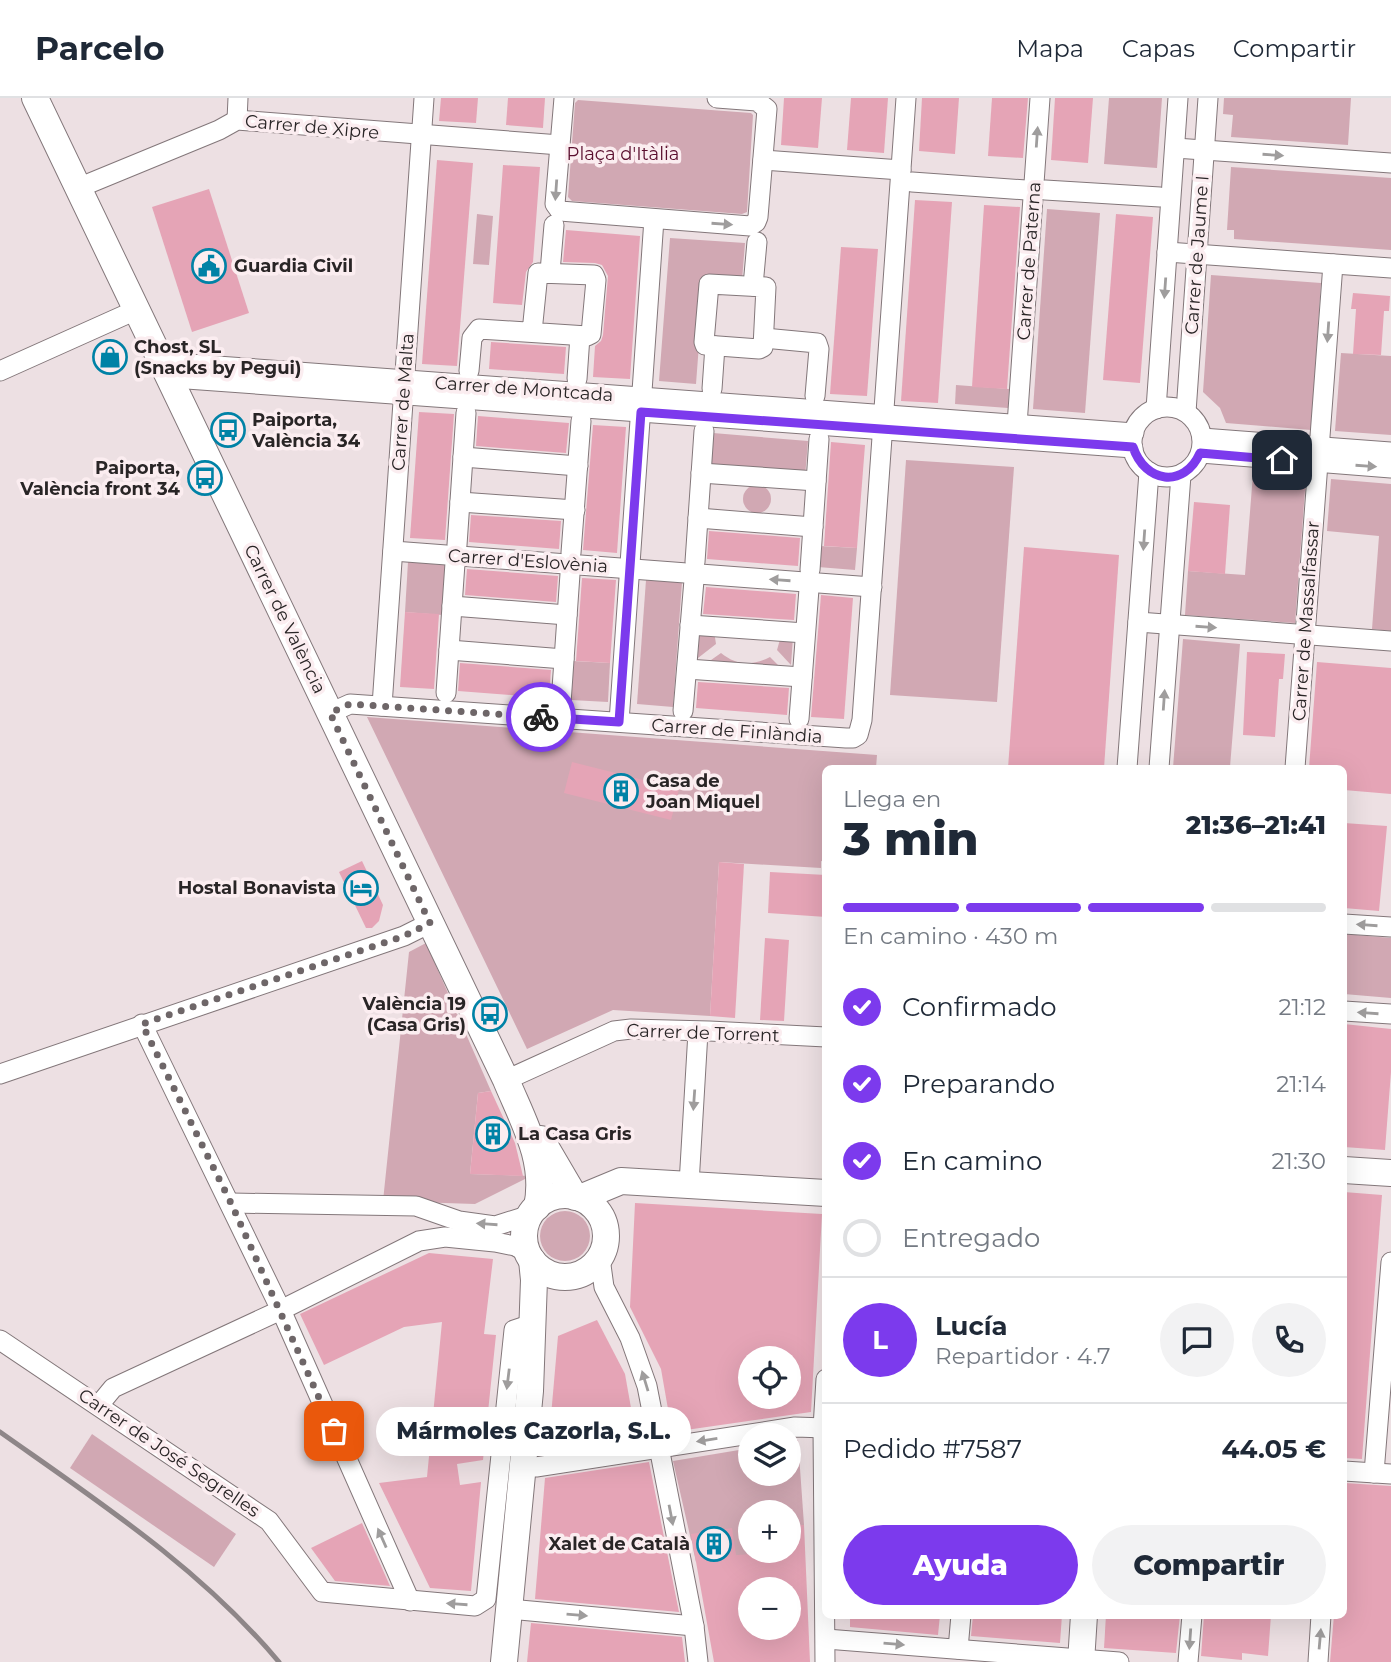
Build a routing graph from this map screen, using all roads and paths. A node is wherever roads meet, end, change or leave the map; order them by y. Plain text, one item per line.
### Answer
1 (35, 98) edge
2 (238, 98) edge
3 (424, 98) edge
4 (564, 98) edge
5 (717, 98) edge
6 (906, 98) edge
7 (1040, 98) edge
8 (1178, 98) edge
9 (1208, 98) edge
10 (237, 120) junction
11 (421, 135) junction
12 (560, 145) junction
13 (1175, 148) junction
14 (1205, 150) junction
15 (763, 160) junction
16 (1391, 163) edge
17 (906, 176) junction
18 (78, 188) junction
19 (1160, 197) dead end
20 (654, 219) junction
21 (554, 225) dead end
22 (757, 242) dead end
23 (1167, 252) junction
24 (1197, 254) junction
25 (1333, 264) junction
26 (1391, 268) edge
27 (550, 272) junction
28 (753, 286) junction
29 (136, 310) junction
30 (532, 332) junction
31 (580, 336) junction
32 (764, 338) junction
33 (715, 346) junction
34 (469, 371) dead end
35 (0, 372) edge
36 (168, 376) junction
37 (577, 379) dead end
38 (404, 387) junction
39 (712, 388) dead end
40 (816, 396) dead end
41 (641, 405) junction
42 (1156, 409) junction
43 (1186, 412) junction
44 (466, 413) dead end
45 (581, 421) dead end
46 (884, 422) junction
47 (1017, 425) junction
48 (704, 431) dead end
49 (819, 439) dead end
50 (1133, 440) junction
51 (1201, 446) junction
52 (1391, 452) edge
53 (1318, 454) junction
54 (463, 457) junction
55 (578, 466) junction
56 (1391, 468) edge
57 (1149, 472) junction
58 (701, 473) junction
59 (1181, 475) junction
60 (816, 481) junction
61 (460, 502) junction
62 (575, 510) junction
63 (698, 518) junction
64 (813, 527) junction
65 (393, 551) junction
66 (571, 553) dead end
67 (630, 569) junction
68 (570, 574) dead end
69 (872, 587) junction
70 (452, 606) junction
71 (567, 615) junction
72 (1138, 622) junction
73 (1170, 624) junction
74 (690, 625) junction
75 (806, 633) junction
76 (1305, 635) junction
77 (1391, 641) edge
78 (449, 650) junction
79 (564, 659) junction
80 (687, 669) junction
81 (802, 677) junction
82 (446, 693) dead end
83 (561, 703) dead end
84 (382, 706) junction
85 (683, 710) dead end
86 (330, 713) junction
87 (799, 719) dead end
88 (619, 722) junction
89 (1127, 765) edge
90 (1159, 765) edge
91 (1295, 765) edge
92 (430, 923) junction
93 (1347, 924) edge
94 (1391, 927) edge
95 (1347, 1011) edge
96 (1391, 1014) edge
97 (142, 1024) junction
98 (698, 1032) junction
99 (822, 1037) edge
100 (0, 1074) edge
101 (506, 1080) junction
102 (1347, 1170) edge
103 (1391, 1174) edge
104 (638, 1182) junction
105 (689, 1184) junction
106 (822, 1193) edge
107 (577, 1197) junction
108 (231, 1203) junction
109 (534, 1211) junction
110 (604, 1223) junction
111 (530, 1256) junction
112 (600, 1258) junction
113 (1391, 1262) edge
114 (567, 1277) junction
115 (281, 1310) junction
116 (533, 1324) junction
117 (0, 1340) edge
118 (530, 1391) junction
119 (99, 1405) junction
120 (822, 1428) edge
121 (658, 1448) junction
122 (523, 1466) junction
123 (1347, 1471) edge
124 (1382, 1474) edge
125 (410, 1601) junction
126 (509, 1609) junction
127 (826, 1619) edge
128 (961, 1619) edge
129 (1084, 1619) edge
130 (1192, 1619) edge
131 (1321, 1619) edge
132 (694, 1626) junction
133 (826, 1639) junction
134 (960, 1659) edge
135 (1081, 1660) edge
136 (504, 1662) edge
137 (698, 1662) edge
138 (825, 1662) edge
139 (1119, 1662) edge
140 (1188, 1662) edge
141 (1318, 1662) edge

1 - 18 street, Carrer de València
2 - 10 street
3 - 11 street, Carrer de Malta
4 - 12 street
5 - 15 street
6 - 17 street
47 -> 7 street, Carrer de Paterna
8 - 13 street, Carrer de Jaume I
9 - 14 street, Carrer de Jaume I
10 - 11 street, Carrer de Xipre
10 - 18 street, Carrer de Xipre
11 - 12 street, Carrer de Xipre
11 - 38 street, Carrer de Malta
12 -> 20 street
13 - 14 street
13 - 23 street, Carrer de Jaume I
14 -> 16 street
14 - 24 street, Carrer de Jaume I
15 - 17 street
20 -> 15 street
17 - 19 street
17 - 46 street
18 - 29 street, Carrer de València
20 - 41 street
21 - 27 street
22 - 28 street
23 - 24 street
23 -> 42 street, Carrer de Jaume I
24 - 25 street
24 - 43 street, Carrer de Jaume I
25 - 26 street
25 -> 53 street, Carrer de Massalfassar
27 - 30 street
27 - 31 street
28 - 32 street
28 - 33 street
29 - 35 street
29 - 36 street, Carrer de València
30 - 31 street
30 - 34 street
31 - 37 street
32 - 33 street
32 - 40 street
33 - 39 street
36 - 38 street, Carrer de Montcada
36 - 86 street, Carrer de València
38 - 41 street, Carrer de Montcada
38 - 65 street, Carrer de Malta
41 - 46 street, Carrer de Montcada
41 - 67 street
42 - 43 street
42 - 50 street
43 - 51 street
44 - 54 street
45 - 55 street
46 - 47 street
46 - 50 street
46 - 69 street
47 - 50 street
48 - 58 street
49 - 60 street
50 - 57 street
51 - 53 street
51 - 59 street
52 - 53 street
53 -> 56 street
53 - 76 street, Carrer de Massalfassar
54 - 55 street
54 - 61 street
55 - 62 street
57 - 59 street
57 -> 72 street
58 - 60 street
58 - 63 street
59 - 73 street
60 - 64 street
61 - 62 street
61 - 70 street
62 - 66 street
63 - 64 street
63 - 74 street
64 - 75 street
65 - 67 street, Carrer d'Eslovènia
65 - 84 street, Carrer de Malta
69 -> 67 street, Carrer d'Eslovènia
67 - 88 street
68 - 71 street
69 - 88 street, Carrer de Finlàndia
70 - 71 street
70 - 78 street
71 - 79 street
72 - 73 street
72 - 89 street
73 -> 76 street
90 -> 73 street
74 - 75 street
74 - 80 street
75 - 81 street
76 - 77 street
76 - 91 street, Carrer de Massalfassar
78 - 79 street
78 - 82 street
79 - 83 street
80 - 81 street
80 - 85 street
81 - 87 street
84 - 86 street, Carrer de Finlàndia
84 - 88 street, Carrer de Finlàndia
86 - 92 street, Carrer de València
92 - 97 street
92 - 101 street, Carrer de València
94 -> 93 street
96 -> 95 street
97 - 100 street
97 - 108 street
98 - 99 street, Carrer de Torrent
98 - 101 street, Carrer de Torrent
98 -> 105 street
101 - 107 street, Carrer de València
101 - 109 street, Carrer de València
102 - 103 street
104 - 105 street
104 - 107 street
104 - 110 street
105 - 106 street
107 - 109 street
107 - 110 street
109 -> 108 street
108 - 115 street
109 - 111 street
110 - 112 street
111 - 114 street
111 - 115 street
111 - 116 street
112 - 114 street
121 -> 112 street
113 - 124 street
114 - 118 street
115 - 119 street
125 -> 115 street
116 - 118 street
116 -> 125 street, Carrer de José Segrelles
117 - 119 street, Carrer de José Segrelles
118 - 122 street
119 - 125 street, Carrer de José Segrelles
120 -> 121 street
121 - 122 street
121 -> 132 street
122 - 126 street
123 - 124 street
126 -> 132 street
126 - 136 street
127 - 133 street
128 - 134 street
129 - 135 street
130 -> 140 street
141 -> 131 street
132 - 137 street
133 -> 134 street
133 - 138 street
134 - 135 street
135 - 139 street

